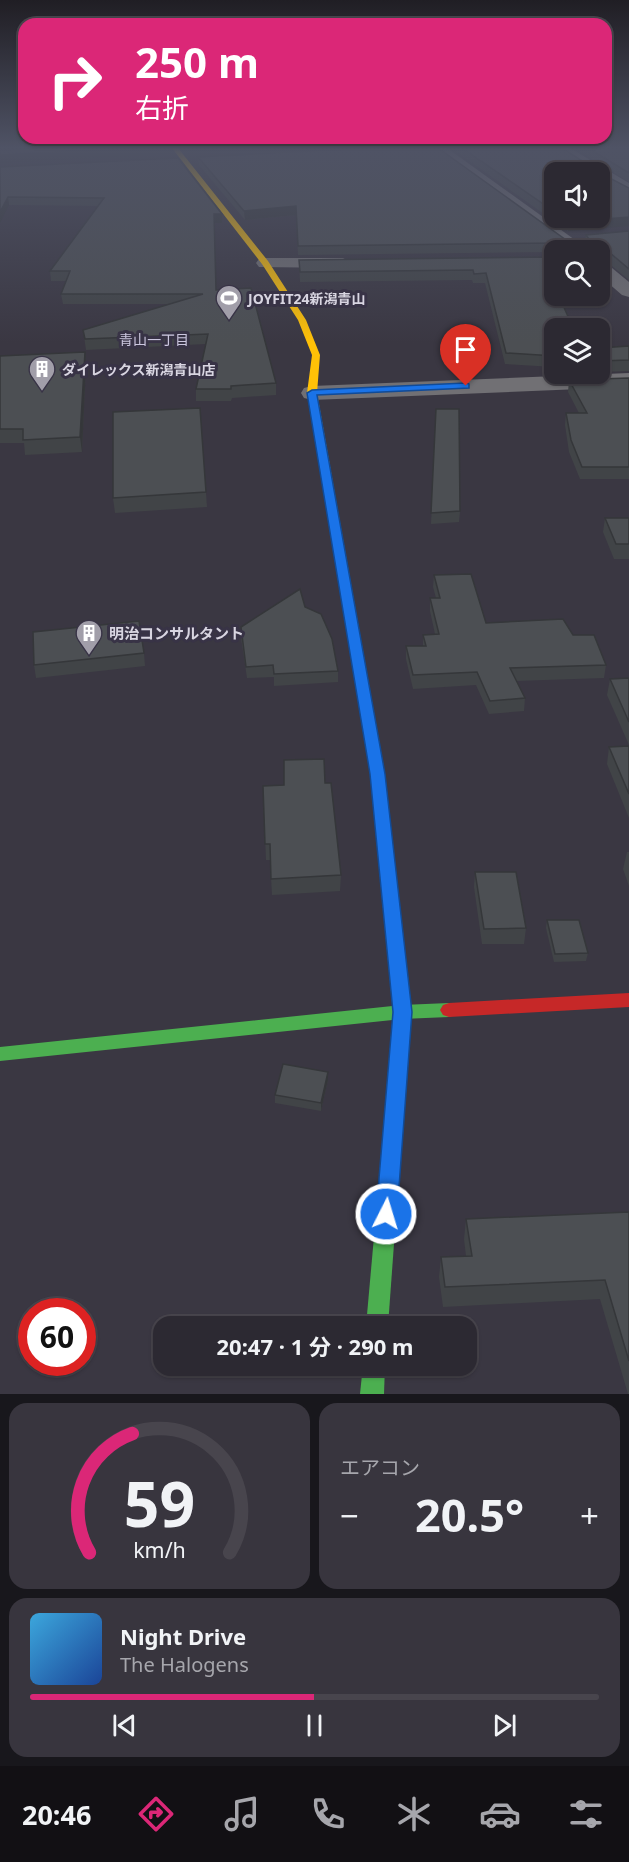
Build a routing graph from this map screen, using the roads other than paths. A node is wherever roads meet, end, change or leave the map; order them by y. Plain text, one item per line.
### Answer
1 (224, 213) edge
2 (531, 213) edge
3 (573, 240) edge
4 (360, 262) edge
5 (265, 263) junction
6 (610, 275) edge
7 (629, 291) edge
8 (629, 380) edge
9 (312, 393) junction
10 (629, 1000) edge
11 (402, 1012) junction
12 (0, 1054) edge
13 (378, 1316) edge
14 (373, 1376) edge
15 (372, 1394) edge

1 - 5 main road
2 - 3 street
4 - 5 street
5 - 9 main road
6 - 7 street
8 - 9 street
9 - 11 main road
10 - 11 main road
11 - 12 main road
11 - 13 main road
14 - 15 main road

